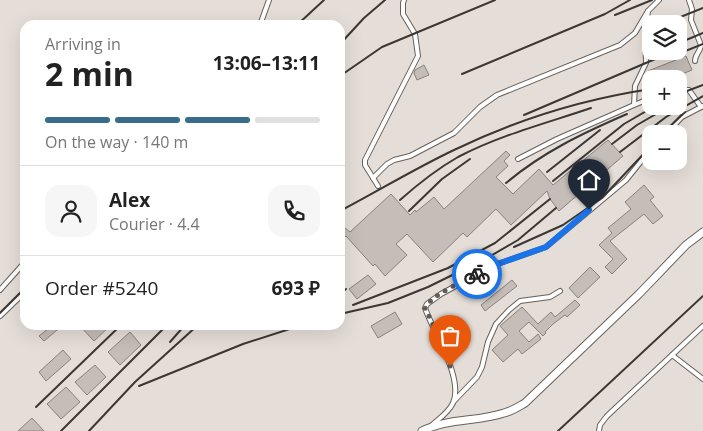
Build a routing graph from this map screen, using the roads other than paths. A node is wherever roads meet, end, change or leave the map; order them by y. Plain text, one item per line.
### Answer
1 (269, 0) edge
2 (404, 0) edge
3 (659, 0) edge
4 (689, 0) edge
5 (648, 11) junction
6 (262, 20) edge
7 (695, 61) dead end
8 (687, 90) edge
9 (642, 102) edge
10 (634, 105) junction
11 (702, 107) edge
12 (674, 125) edge
13 (518, 159) dead end
14 (642, 160) edge
15 (373, 178) junction
16 (378, 186) dead end
17 (703, 232) edge
18 (20, 268) edge
19 (0, 290) edge
20 (560, 291) dead end
21 (20, 297) edge
22 (0, 316) edge
23 (703, 326) edge
24 (672, 355) junction
25 (703, 380) edge
26 (454, 401) junction
27 (431, 427) junction
28 (422, 431) edge
29 (599, 431) edge

1 - 6 lane
2 - 15 lane
3 - 5 lane
4 - 7 lane
5 - 10 lane
5 - 15 lane
8 - 11 lane
9 - 10 lane
10 - 13 lane
11 - 12 lane
14 - 26 lane
15 - 16 lane
17 - 27 street
18 - 19 lane
20 - 26 lane
21 - 22 lane
23 - 24 lane
24 - 25 lane
24 - 29 lane
26 - 27 lane
27 - 28 street

